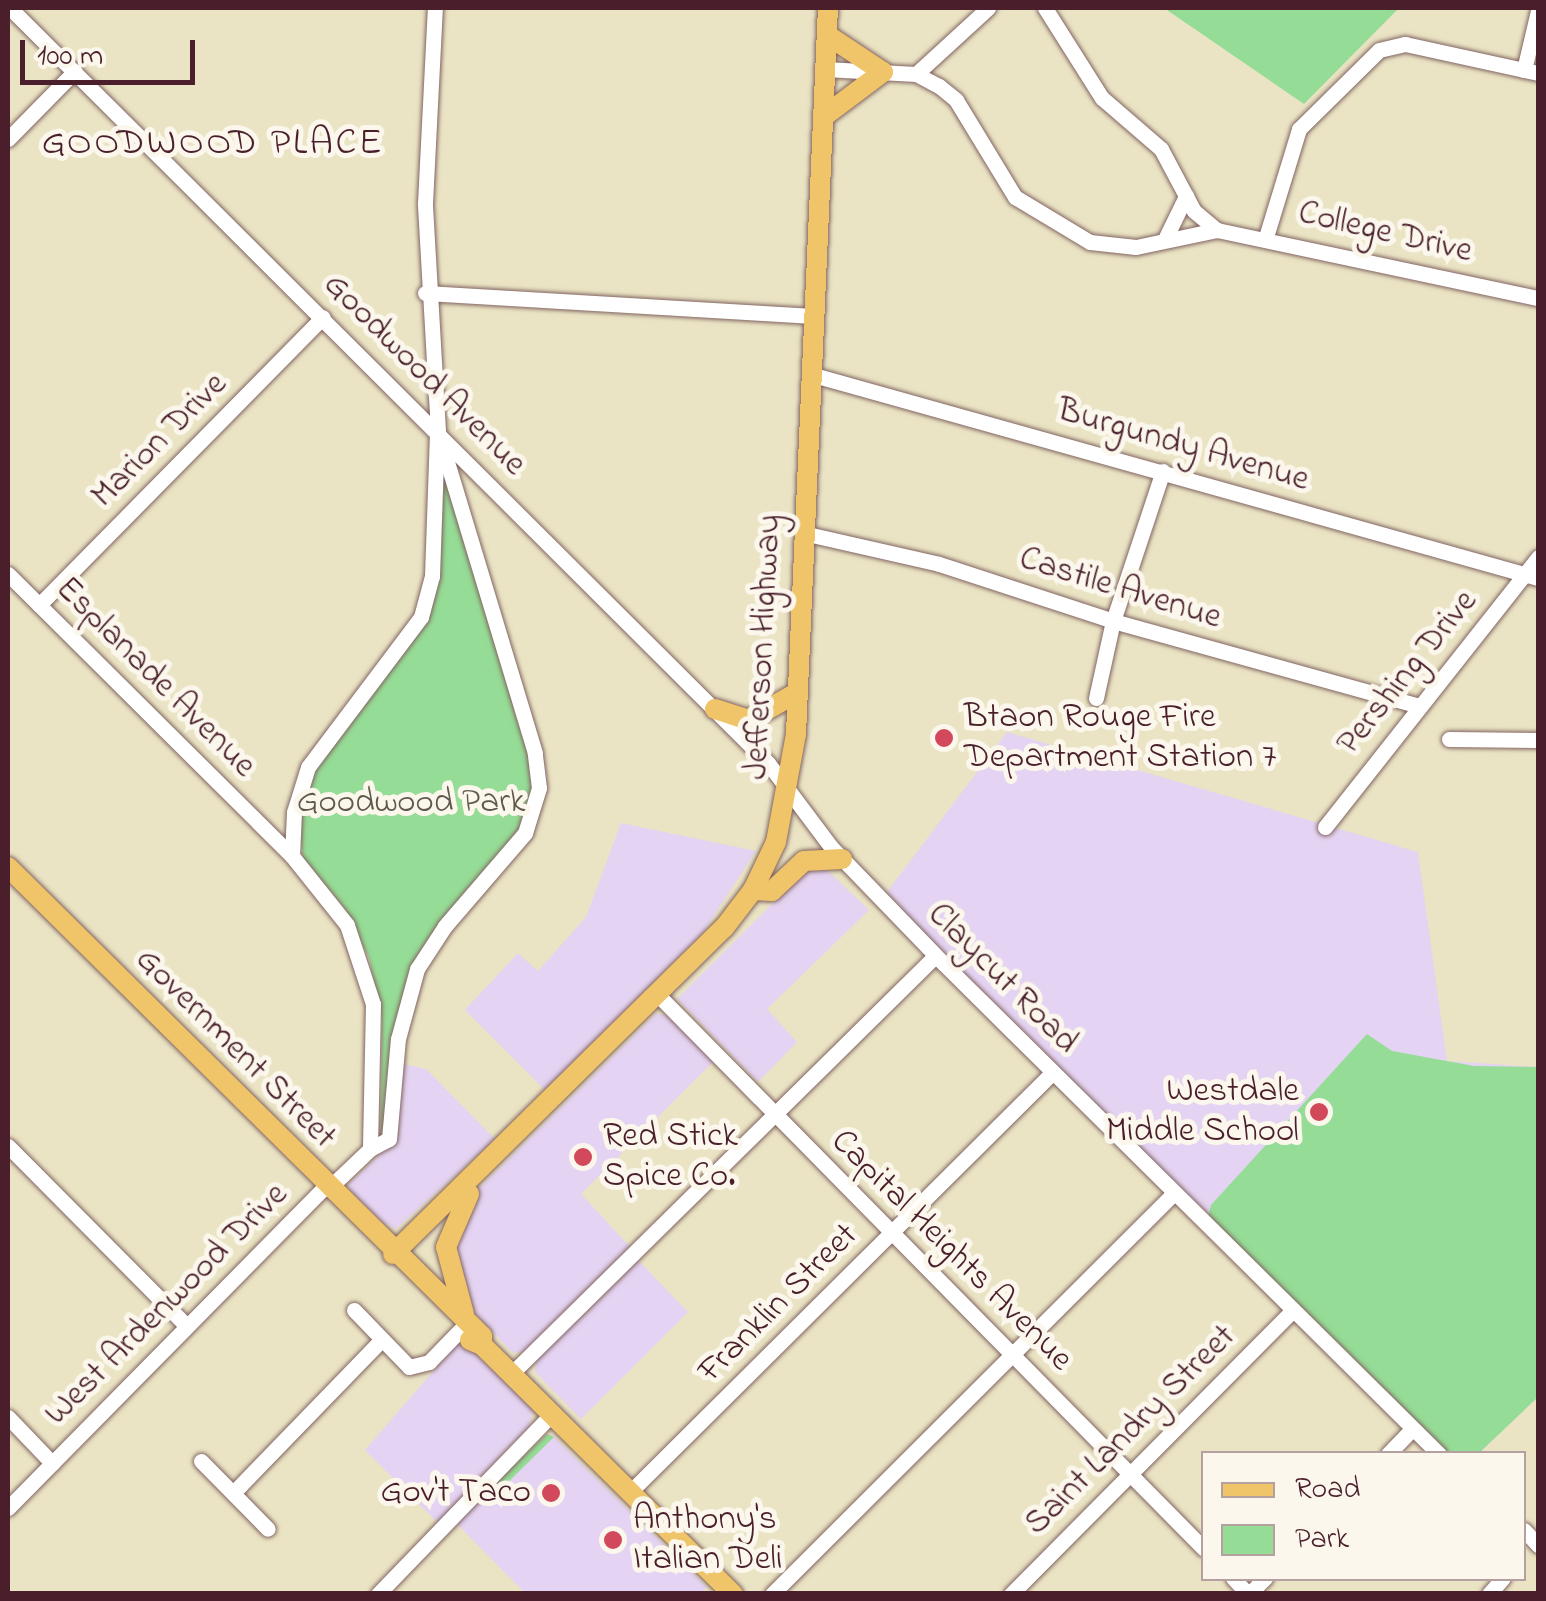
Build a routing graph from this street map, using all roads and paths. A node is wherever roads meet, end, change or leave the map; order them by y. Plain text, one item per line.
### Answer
1 (10, 8) edge
2 (435, 8) edge
3 (828, 8) edge
4 (988, 8) edge
5 (1045, 8) edge
6 (1538, 11) edge
7 (827, 35) junction
8 (825, 69) junction
9 (75, 71) junction
10 (884, 72) junction
11 (1531, 72) edge
12 (916, 74) junction
13 (823, 117) junction
14 (8, 139) edge
15 (1186, 196) junction
16 (1217, 230) junction
17 (1166, 237) junction
18 (1266, 237) junction
19 (425, 293) junction
20 (1538, 298) edge
21 (814, 316) junction
22 (322, 317) junction
23 (810, 374) junction
24 (438, 431) junction
25 (1164, 471) junction
26 (803, 533) junction
27 (1538, 557) edge
28 (8, 574) edge
29 (1531, 577) edge
30 (39, 605) junction
31 (1114, 621) junction
32 (798, 692) junction
33 (1096, 698) dead end
34 (1419, 706) junction
35 (716, 709) junction
36 (1450, 739) dead end
37 (1538, 740) edge
38 (790, 791) junction
39 (1325, 827) dead end
40 (292, 856) junction
41 (842, 859) junction
42 (8, 866) edge
43 (753, 890) junction
44 (935, 956) junction
45 (658, 994) junction
46 (1052, 1073) junction
47 (775, 1114) junction
48 (8, 1146) edge
49 (370, 1149) junction
50 (468, 1182) junction
51 (327, 1188) junction
52 (1174, 1193) junction
53 (892, 1234) junction
54 (393, 1254) junction
55 (354, 1310) dead end
56 (1292, 1312) junction
57 (462, 1324) junction
58 (186, 1326) junction
59 (382, 1339) junction
60 (1011, 1353) junction
61 (511, 1374) junction
62 (551, 1414) junction
63 (8, 1417) edge
64 (1412, 1429) junction
65 (1391, 1451) edge
66 (1436, 1451) edge
67 (201, 1460) dead end
68 (52, 1463) junction
69 (1130, 1475) junction
70 (631, 1492) junction
71 (233, 1493) junction
72 (8, 1508) edge
73 (268, 1529) dead end
74 (1201, 1546) edge
75 (378, 1594) edge
76 (733, 1594) edge
77 (772, 1594) edge
78 (1012, 1594) edge

1 - 9 street, Goodwood Avenue
2 - 19 street
3 - 7 main road, Jefferson Highway
4 - 12 street
5 - 15 street
6 - 11 street
7 - 8 main road, Jefferson Highway
7 - 10 main road
8 - 10 street
8 - 13 main road, Jefferson Highway
9 - 14 street
9 - 22 street, Goodwood Avenue
10 - 12 street
10 - 13 main road
11 - 18 street
12 - 17 street, College Drive
13 - 21 main road, Jefferson Highway
15 - 16 street
15 - 17 street
16 - 17 street, College Drive
16 - 18 street, College Drive
18 - 20 street, College Drive
19 - 21 street
19 - 24 street
21 - 23 main road, Jefferson Highway
22 - 24 street, Goodwood Avenue
22 - 30 street, Marion Drive
23 - 25 street, Burgundy Avenue
23 - 26 main road, Jefferson Highway
24 - 35 street, Goodwood Avenue
24 - 40 street
24 - 49 street
25 - 29 street, Burgundy Avenue
25 - 31 street
26 - 31 street, Castile Avenue
26 - 32 main road, Jefferson Highway
27 - 29 street, Pershing Drive
28 - 30 street, Esplanade Avenue
29 - 34 street, Pershing Drive
30 - 40 street, Esplanade Avenue
31 - 33 street
31 - 34 street, Castile Avenue
32 - 35 main road
32 - 38 main road, Jefferson Highway
34 - 39 street, Pershing Drive
35 - 38 street, Goodwood Avenue
36 - 37 street
38 - 41 street, Claycut Road
38 - 43 main road, Jefferson Highway
40 - 49 street, Esplanade Avenue
41 - 43 main road
41 - 44 street, Claycut Road
42 - 51 main road, Government Street
43 - 45 main road, Jefferson Highway
44 - 46 street, Claycut Road
44 - 47 street
45 - 47 street, Capital Heights Avenue
45 - 50 main road, Jefferson Highway
46 - 52 street, Claycut Road
46 - 53 street, Franklin Street
47 - 53 street, Capital Heights Avenue
47 - 61 street
48 - 58 street
49 - 51 street
50 - 54 main road, Jefferson Highway
50 - 57 main road
51 - 54 main road, Government Street
51 - 58 street, West Ardenwood Drive
52 - 56 street, Claycut Road
52 - 60 street
53 - 60 street, Capital Heights Avenue
53 - 70 street, Franklin Street
54 - 57 main road, Government Street
55 - 59 street
56 - 64 street, Claycut Road
56 - 69 street, Saint Landry Street
57 - 59 street
57 - 61 main road, Government Street
58 - 68 street, West Ardenwood Drive
59 - 71 street
60 - 69 street, Capital Heights Avenue
60 - 77 street
61 - 62 main road, Government Street
62 - 70 main road, Government Street
62 - 75 street
63 - 68 street
64 - 65 street
64 - 66 street, Claycut Road
67 - 71 street
68 - 72 street, West Ardenwood Drive
69 - 74 street, Capital Heights Avenue
69 - 78 street, Saint Landry Street
70 - 76 main road, Government Street
71 - 73 street

